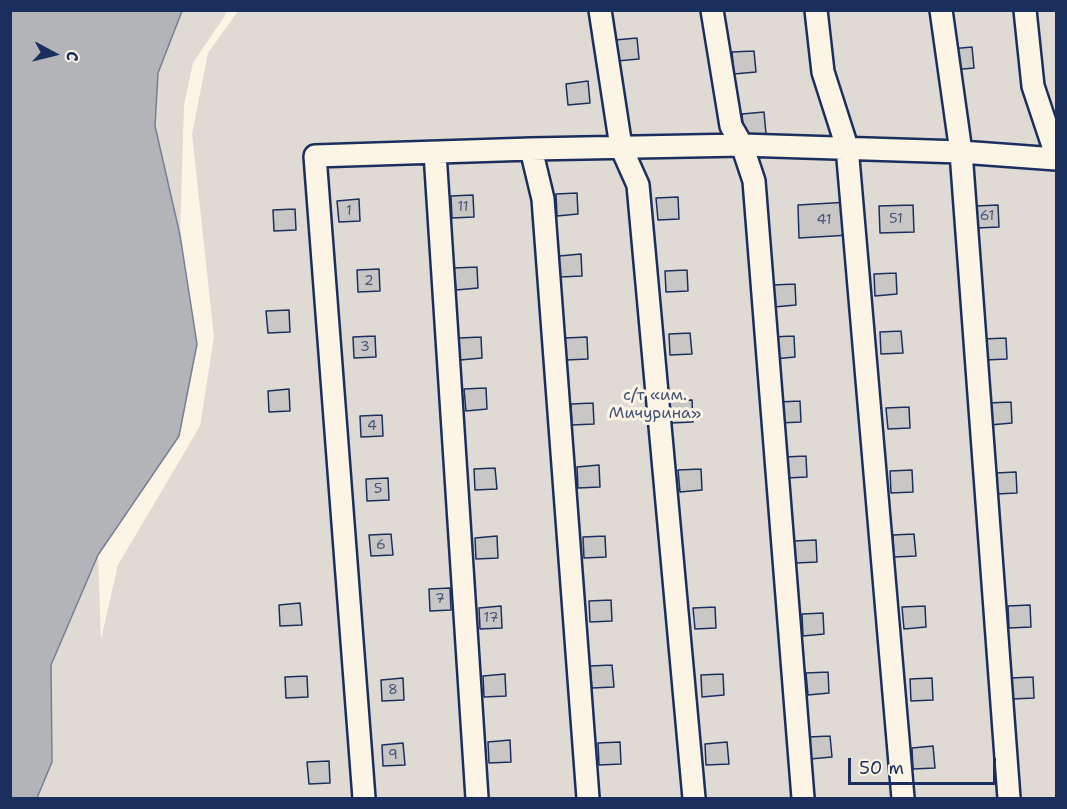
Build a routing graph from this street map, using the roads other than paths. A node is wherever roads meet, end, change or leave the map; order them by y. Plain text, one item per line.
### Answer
1 (600, 10) edge
2 (712, 10) edge
3 (816, 10) edge
4 (941, 10) edge
5 (1025, 10) edge
6 (742, 145) junction
7 (621, 147) junction
8 (846, 147) junction
9 (531, 149) junction
10 (962, 152) junction
11 (435, 153) junction
12 (1056, 157) edge
13 (364, 798) edge
14 (477, 798) edge
15 (588, 798) edge
16 (694, 798) edge
17 (803, 798) edge
18 (903, 798) edge
19 (1009, 798) edge

1 - 7 lane
2 - 6 lane
3 - 8 lane
4 - 10 lane
5 - 12 lane
6 - 7 lane
6 - 8 lane
6 - 17 lane
7 - 9 lane
7 - 16 lane
8 - 10 lane
8 - 18 lane
9 - 11 lane
9 - 15 lane
10 - 12 lane
10 - 19 lane
11 - 13 lane
11 - 14 lane

